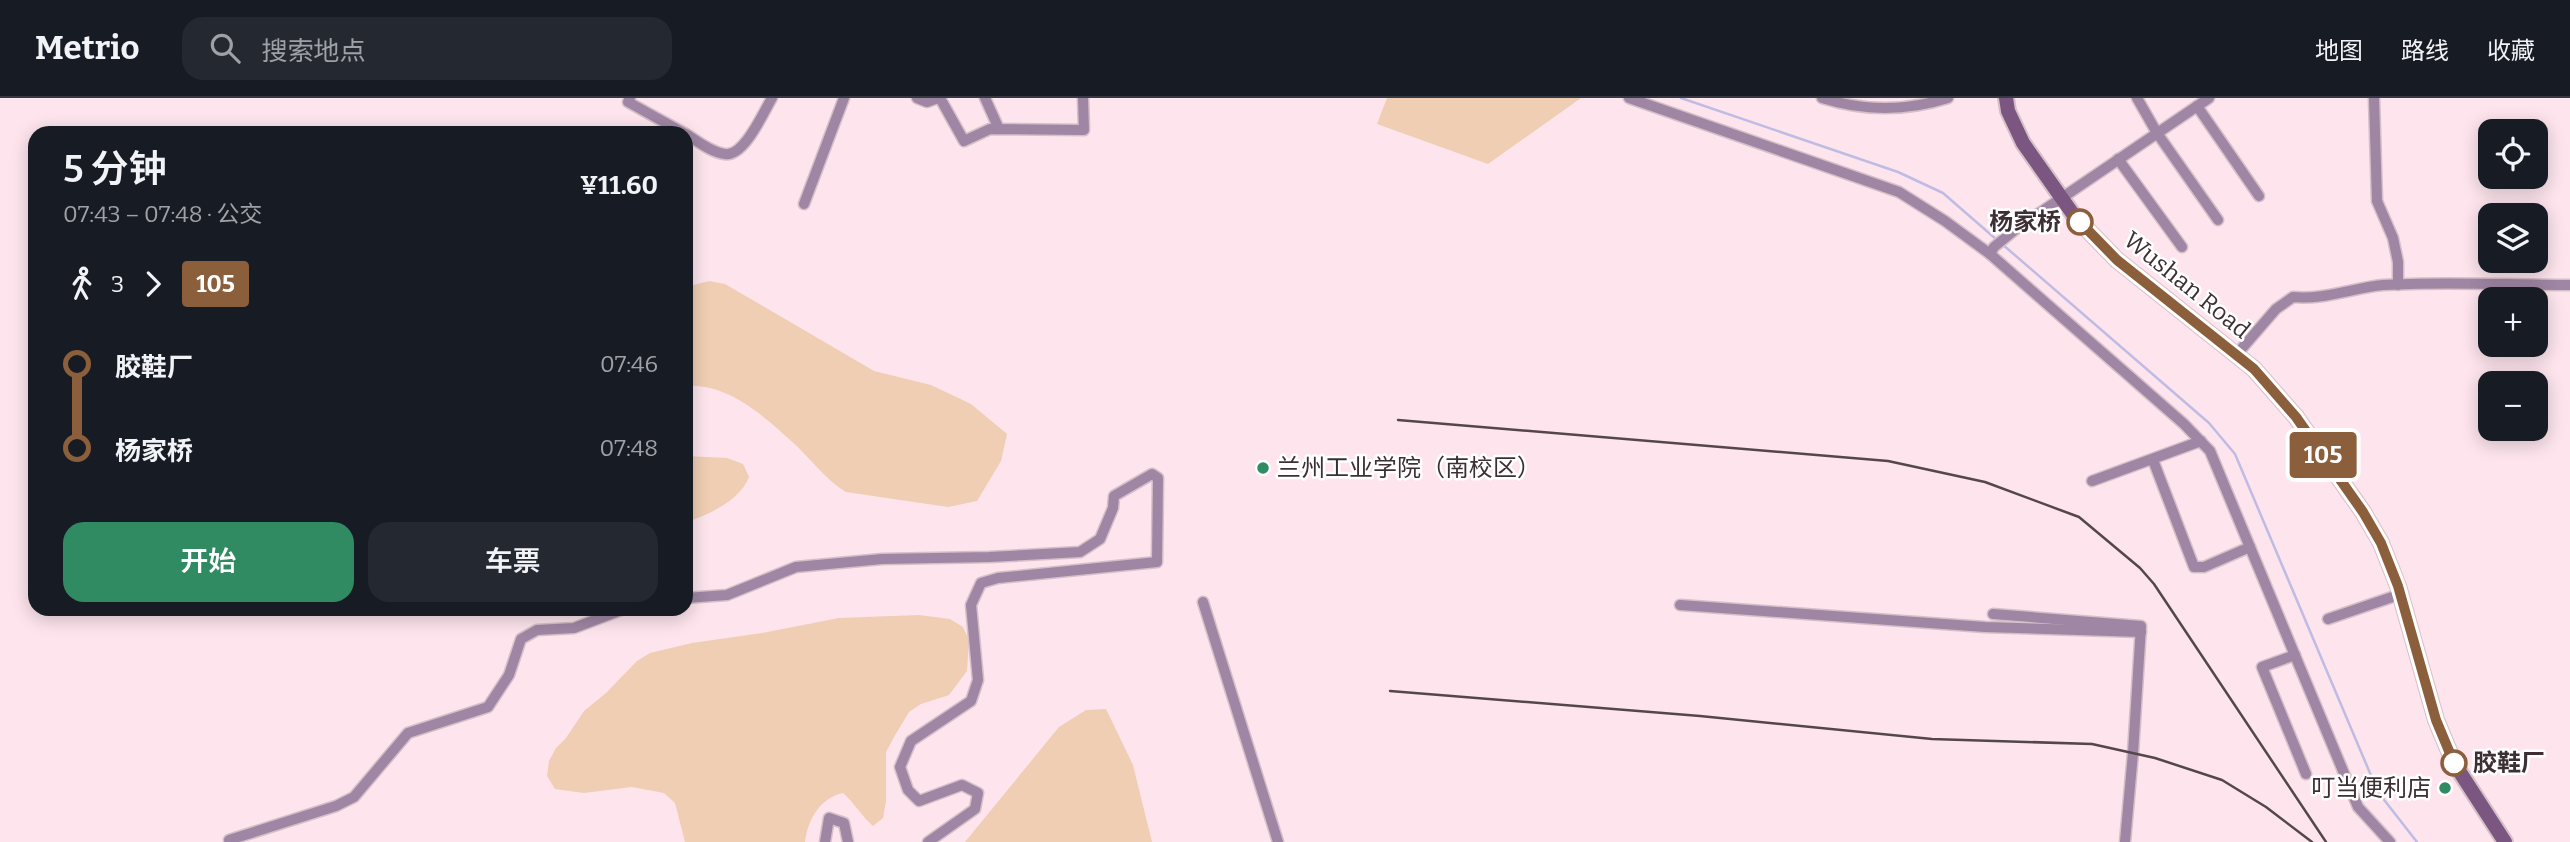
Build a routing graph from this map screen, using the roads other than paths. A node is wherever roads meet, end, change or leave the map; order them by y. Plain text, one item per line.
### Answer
1 (630, 98) edge
2 (772, 98) edge
3 (844, 98) edge
4 (917, 98) edge
5 (939, 98) edge
6 (985, 98) edge
7 (1083, 98) edge
8 (1629, 98) edge
9 (1822, 98) edge
10 (1948, 98) edge
11 (2007, 98) edge
12 (2137, 98) edge
13 (2209, 98) edge
14 (2374, 98) edge
15 (2197, 106) junction
16 (671, 126) edge
17 (999, 129) junction
18 (2157, 133) junction
19 (693, 138) edge
20 (2118, 159) junction
21 (2259, 196) dead end
22 (2061, 197) junction
23 (804, 204) dead end
24 (2218, 220) dead end
25 (2182, 247) dead end
26 (1992, 251) junction
27 (2398, 285) junction
28 (2570, 285) edge
29 (2237, 355) junction
30 (2201, 441) junction
31 (2153, 460) junction
32 (2092, 481) dead end
33 (2250, 547) junction
34 (2400, 594) junction
35 (693, 597) edge
36 (1203, 602) dead end
37 (1680, 606) dead end
38 (1993, 614) dead end
39 (606, 616) edge
40 (2328, 619) dead end
41 (2141, 632) junction
42 (2295, 655) junction
43 (2306, 774) dead end
44 (229, 840) dead end
45 (825, 842) edge
46 (848, 842) edge
47 (928, 842) edge
48 (1278, 842) edge
49 (2125, 842) edge
50 (2390, 842) edge
51 (2505, 842) edge

1 - 16 street
2 - 19 street
3 - 23 street
4 - 5 street
5 - 17 street
6 - 17 street
7 - 17 street
8 - 26 street
9 - 10 street
11 - 22 main road, Wushan Road
12 - 18 street
13 - 15 street
14 - 27 street
15 - 18 street
15 - 21 street
18 - 20 street
18 - 24 street
20 - 22 street
20 - 25 street
22 - 26 street
22 - 29 main road, Wushan Road
26 - 30 street
27 - 28 street
27 - 29 street
29 - 34 main road, Wushan Road
30 - 31 street
30 - 33 street
31 - 32 street
31 - 33 street
33 - 42 street
34 - 40 street
34 - 51 main road, Wushan Road
35 - 47 street
36 - 48 street
37 - 41 street
38 - 41 street
39 - 44 street
41 - 49 street
42 - 43 street
42 - 50 street
45 - 46 street

